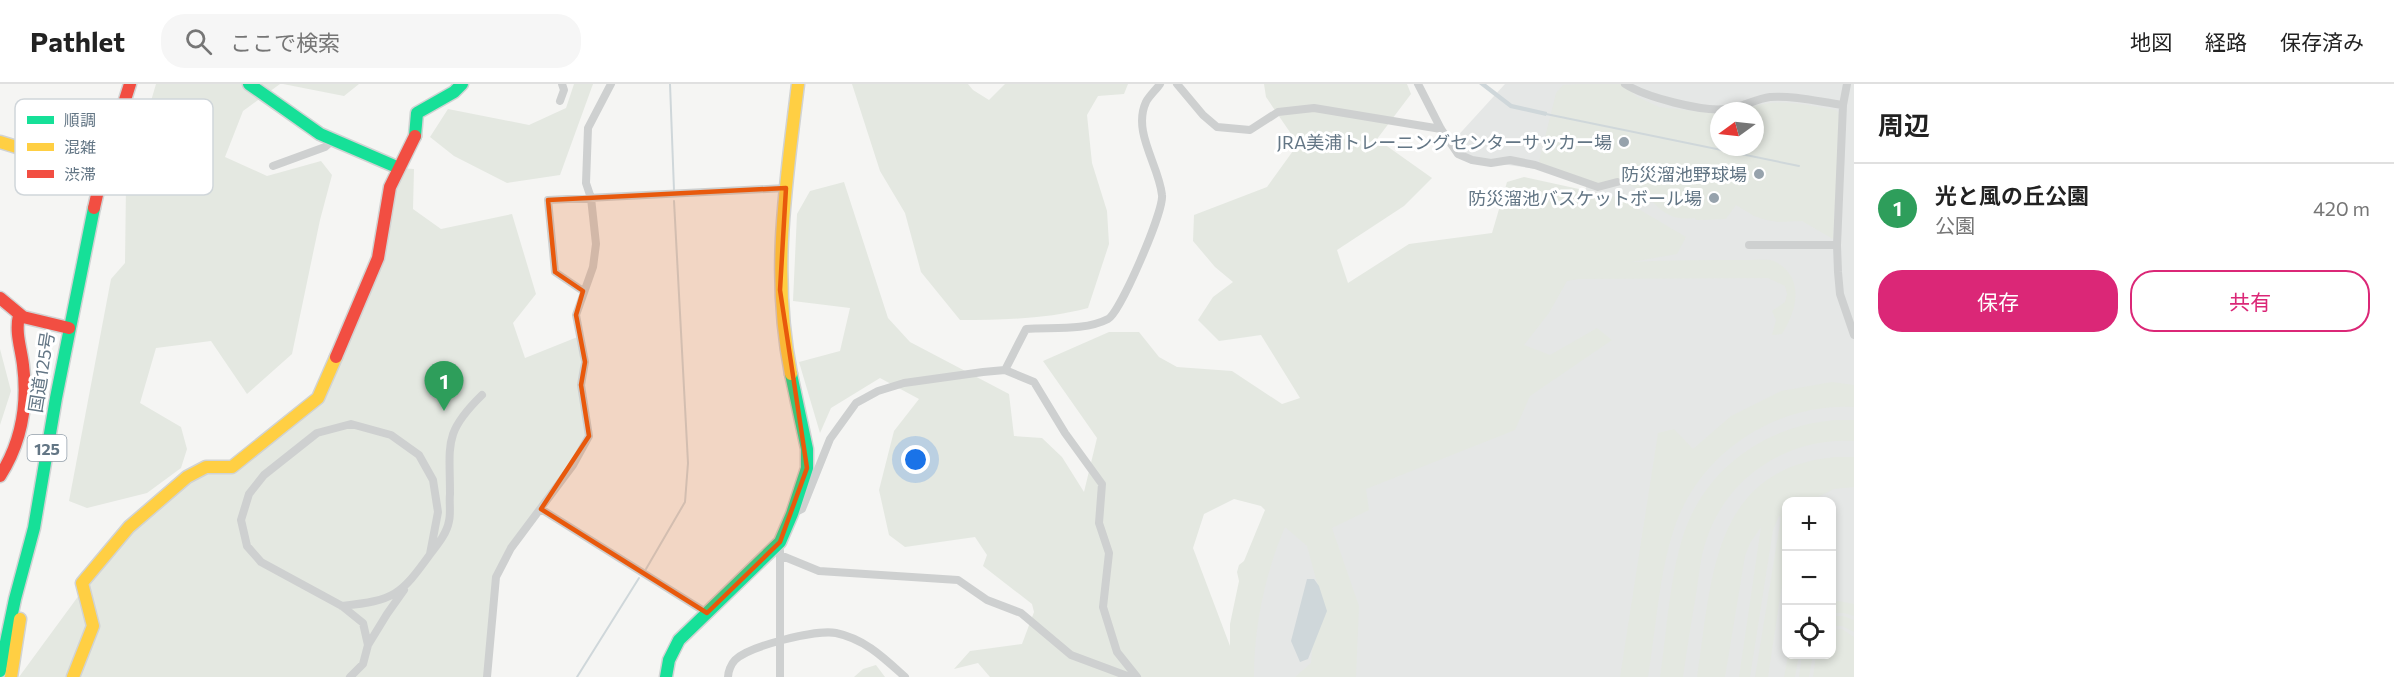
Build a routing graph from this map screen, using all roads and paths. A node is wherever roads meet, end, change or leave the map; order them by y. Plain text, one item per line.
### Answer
1 (130, 84) edge
2 (249, 84) edge
3 (462, 84) edge
4 (562, 84) edge
5 (611, 84) edge
6 (798, 84) edge
7 (1160, 84) edge
8 (1177, 84) edge
9 (1418, 84) edge
10 (1625, 84) edge
11 (1847, 84) edge
12 (125, 99) edge
13 (560, 101) dead end
14 (1843, 105) junction
15 (1441, 129) junction
16 (333, 140) junction
17 (0, 142) edge
18 (15, 147) edge
19 (273, 166) dead end
20 (399, 168) junction
21 (1617, 183) dead end
22 (786, 188) junction
23 (97, 195) edge
24 (591, 198) junction
25 (1749, 245) dead end
26 (1837, 245) junction
27 (584, 291) junction
28 (0, 298) edge
29 (19, 315) junction
30 (69, 327) junction
31 (1854, 335) edge
32 (1005, 370) junction
33 (482, 395) dead end
34 (0, 476) edge
35 (541, 509) junction
36 (792, 514) junction
37 (780, 542) junction
38 (430, 554) junction
39 (780, 555) junction
40 (25, 568) junction
41 (408, 584) junction
42 (342, 606) junction
43 (707, 613) junction
44 (781, 639) junction
45 (368, 645) junction
46 (0, 671) edge
47 (11, 677) edge
48 (73, 677) edge
49 (350, 677) edge
50 (487, 677) edge
51 (666, 677) edge
52 (728, 677) edge
53 (780, 677) edge
54 (905, 677) edge
55 (1130, 677) edge
56 (1137, 677) edge

1 - 12 main road, 125
2 - 16 main road
3 - 20 main road
4 - 13 street
5 - 24 street
6 - 22 main road
7 - 32 street
8 - 15 street
9 - 15 street
10 - 14 street
11 - 14 street
14 - 26 street
15 - 21 street
16 - 19 street
16 - 20 main road
17 - 18 main road
20 - 48 main road
22 - 24 street
22 - 36 main road
23 - 30 main road, 125
24 - 27 street
24 - 27 street
25 - 26 street
26 - 31 street
27 - 35 street
28 - 29 main road, 国道125号
29 - 30 main road, 国道125号
29 - 34 main road
30 - 40 main road, 国道125号 / 125
32 - 36 street
32 - 56 street
33 - 38 street
35 - 43 street
35 - 50 street
36 - 37 main road
37 - 39 street
37 - 43 main road
38 - 41 street
38 - 42 street
39 - 44 street
39 - 55 street
40 - 46 main road, 国道125号 / 125
40 - 47 main road, 国道125号 / 125
41 - 42 street
41 - 45 street
42 - 45 street
43 - 51 main road
44 - 52 street
44 - 53 street
44 - 54 street
45 - 49 street

